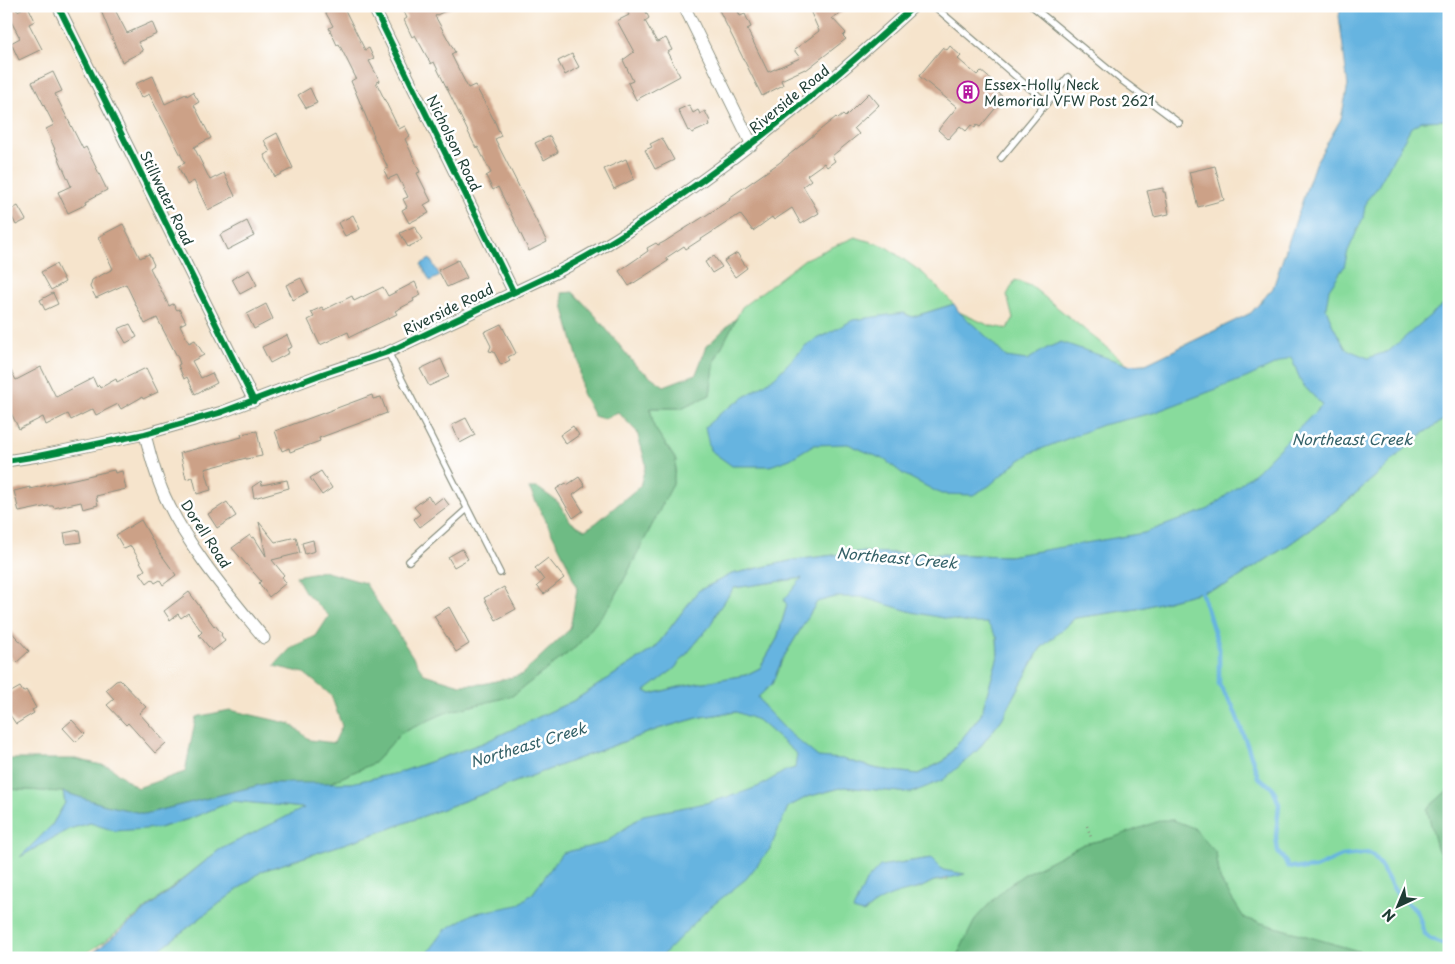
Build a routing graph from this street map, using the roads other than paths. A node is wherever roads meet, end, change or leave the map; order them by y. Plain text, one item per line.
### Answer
1 (58, 6) edge
2 (373, 6) edge
3 (684, 6) edge
4 (914, 6) edge
5 (934, 6) edge
6 (1032, 6) edge
7 (1068, 77) dead end
8 (1047, 102) junction
9 (1179, 123) dead end
10 (752, 144) junction
11 (1001, 158) dead end
12 (513, 291) junction
13 (388, 352) junction
14 (254, 401) junction
15 (145, 434) junction
16 (6, 461) edge
17 (467, 509) junction
18 (410, 561) dead end
19 (500, 573) dead end
20 (264, 638) dead end

1 - 14 street, Stillwater Road
2 - 12 street, Nicholson Road
3 - 10 street
4 - 10 street, Riverside Road
5 - 8 lane
6 - 9 lane
7 - 8 lane
8 - 11 lane
10 - 12 street, Riverside Road
12 - 13 street, Riverside Road
13 - 14 street, Riverside Road
13 - 17 lane
14 - 15 street, Riverside Road
15 - 16 street, Riverside Road
15 - 20 street, Dorell Road
17 - 18 lane
17 - 19 lane

